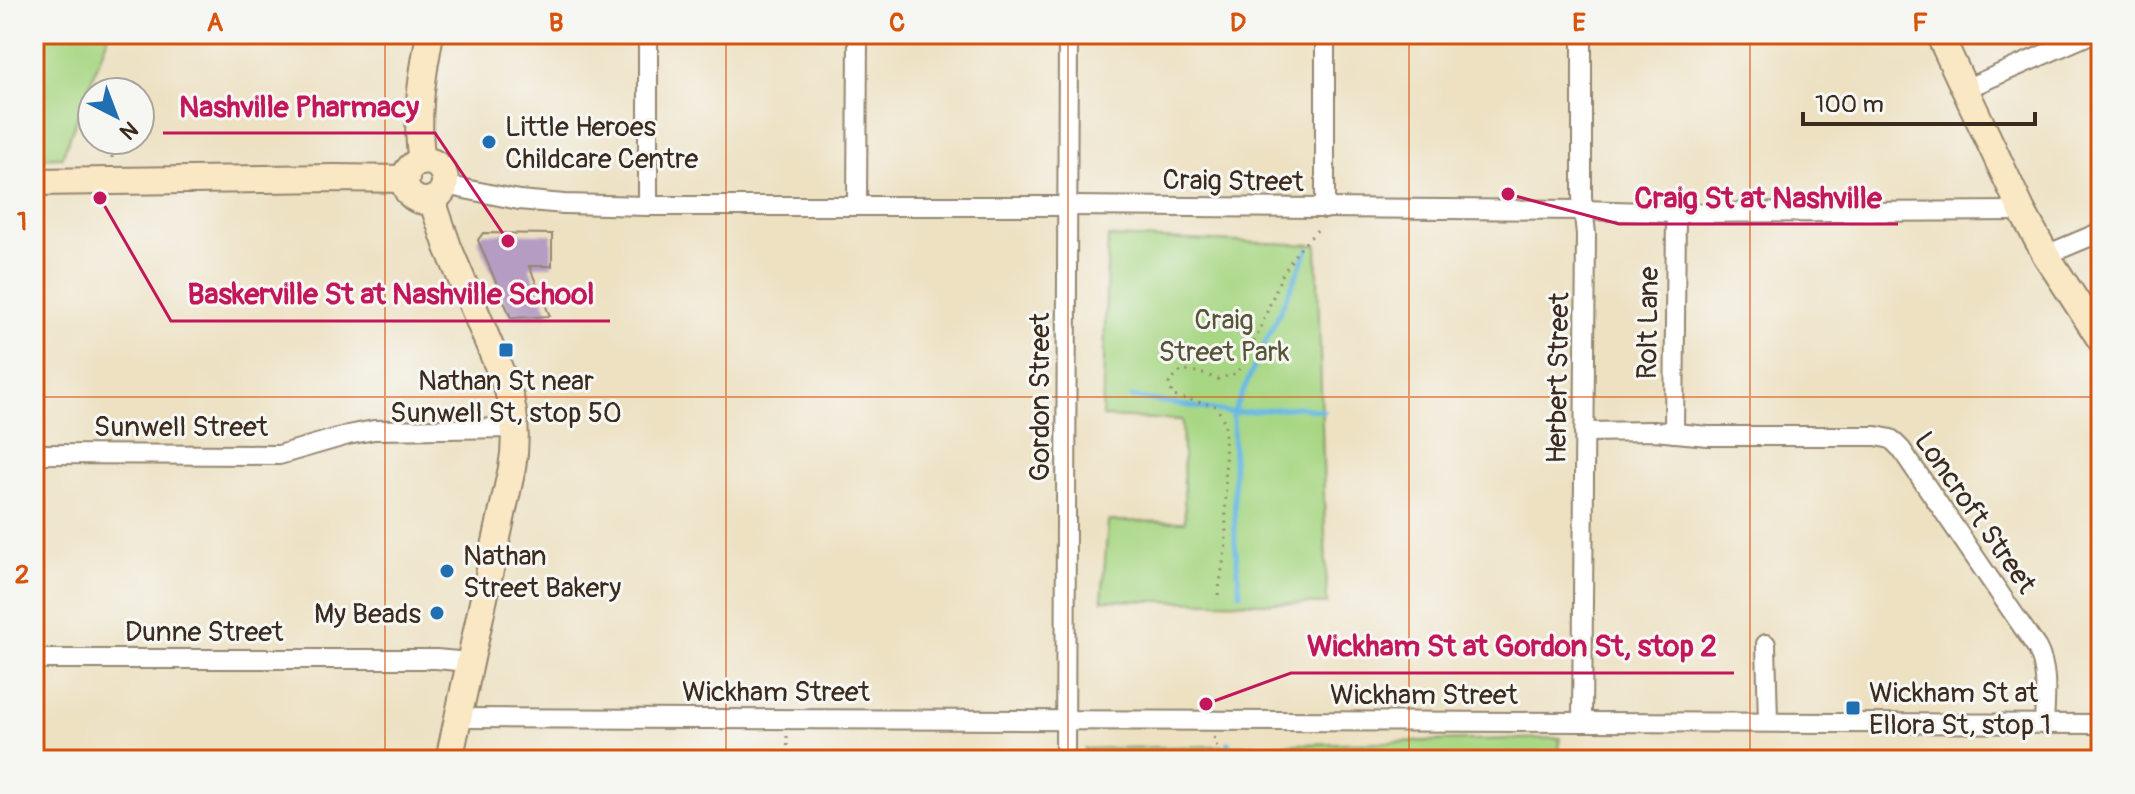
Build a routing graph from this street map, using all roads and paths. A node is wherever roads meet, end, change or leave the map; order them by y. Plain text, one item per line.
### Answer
1 (430, 34) edge
2 (648, 34) edge
3 (858, 34) edge
4 (1068, 34) edge
5 (1325, 34) edge
6 (1582, 34) edge
7 (1939, 34) edge
8 (2091, 34) edge
9 (1965, 89) junction
10 (112, 156) edge
11 (112, 163) dead end
12 (414, 170) junction
13 (34, 182) edge
14 (438, 192) junction
15 (648, 206) junction
16 (857, 206) junction
17 (1068, 206) junction
18 (1583, 210) junction
19 (2022, 211) junction
20 (1676, 213) junction
21 (1323, 218) junction
22 (2101, 232) edge
23 (2046, 255) junction
24 (2101, 340) edge
25 (516, 428) junction
26 (1584, 432) junction
27 (1674, 433) junction
28 (34, 454) edge
29 (1218, 595) dead end
30 (1766, 644) dead end
31 (34, 659) edge
32 (469, 662) junction
33 (458, 718) junction
34 (787, 719) junction
35 (1065, 720) junction
36 (1210, 721) junction
37 (1582, 722) junction
38 (1768, 722) junction
39 (2044, 724) junction
40 (2101, 724) edge
41 (449, 760) edge
42 (788, 760) edge
43 (1065, 760) edge
44 (1221, 760) edge

1 - 12 street
2 - 15 street
3 - 16 street
4 - 17 street, Gordon Street
5 - 21 street
6 - 18 street, Herbert Street
7 - 9 street
8 - 9 street
9 - 19 street
10 - 11 path
12 - 13 street
12 - 14 street
14 - 15 street, Craig Street
14 - 25 street
15 - 16 street, Craig Street
16 - 17 street, Craig Street
17 - 21 street, Craig Street
17 - 35 street, Gordon Street
18 - 20 street, Craig Street
18 - 21 street, Craig Street
18 - 26 street, Herbert Street
19 - 20 street, Craig Street
19 - 23 street
20 - 27 street, Rolt Lane
21 - 29 path
22 - 23 street
23 - 24 street
25 - 28 street, Sunwell Street
25 - 32 street
26 - 27 street, Loncroft Street
26 - 37 street, Herbert Street
27 - 39 street, Loncroft Street
30 - 38 street
31 - 32 street, Dunne Street
32 - 33 street
33 - 34 street, Wickham Street
33 - 41 street
34 - 35 street, Wickham Street
34 - 42 path
35 - 36 street, Wickham Street
35 - 43 street, Gordon Street
36 - 37 street, Wickham Street
36 - 44 path
37 - 38 street, Wickham Street
38 - 39 street, Wickham Street
39 - 40 street, Wickham Street

